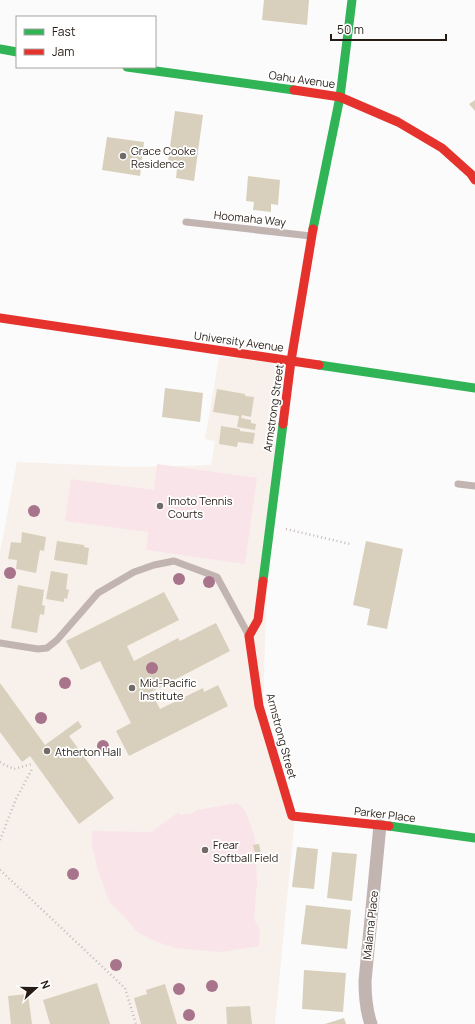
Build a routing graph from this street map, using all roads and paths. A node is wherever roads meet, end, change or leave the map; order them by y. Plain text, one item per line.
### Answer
1 (352, 0) edge
2 (0, 49) edge
3 (16, 52) edge
4 (134, 68) edge
5 (340, 97) junction
6 (475, 180) edge
7 (186, 222) dead end
8 (312, 236) junction
9 (0, 318) edge
10 (291, 361) junction
11 (475, 388) edge
12 (458, 484) dead end
13 (475, 486) edge
14 (269, 525) junction
15 (350, 544) dead end
16 (249, 636) junction
17 (0, 643) edge
18 (0, 762) edge
19 (32, 764) dead end
20 (32, 769) dead end
21 (292, 816) joint
22 (380, 825) junction
23 (475, 838) edge
24 (0, 840) edge
25 (0, 870) edge
26 (136, 1024) edge
27 (371, 1024) edge

1 - 5 street, Armstrong Street
2 - 3 street
4 - 5 street, Oahu Avenue
5 - 6 street, Oahu Avenue
5 - 8 street, Armstrong Street
7 - 8 lane, Hoomaha Way
8 - 10 street, Armstrong Street
9 - 10 street, University Avenue
10 - 11 street, University Avenue
10 - 14 street, Armstrong Street
12 - 13 lane
14 - 15 path
14 - 16 street, Armstrong Street
16 - 17 lane
16 - 21 street, Armstrong Street
18 - 19 path
20 - 24 path
21 - 22 street, Parker Place
22 - 23 street, Parker Place
22 - 27 street, Malama Place
25 - 26 path

